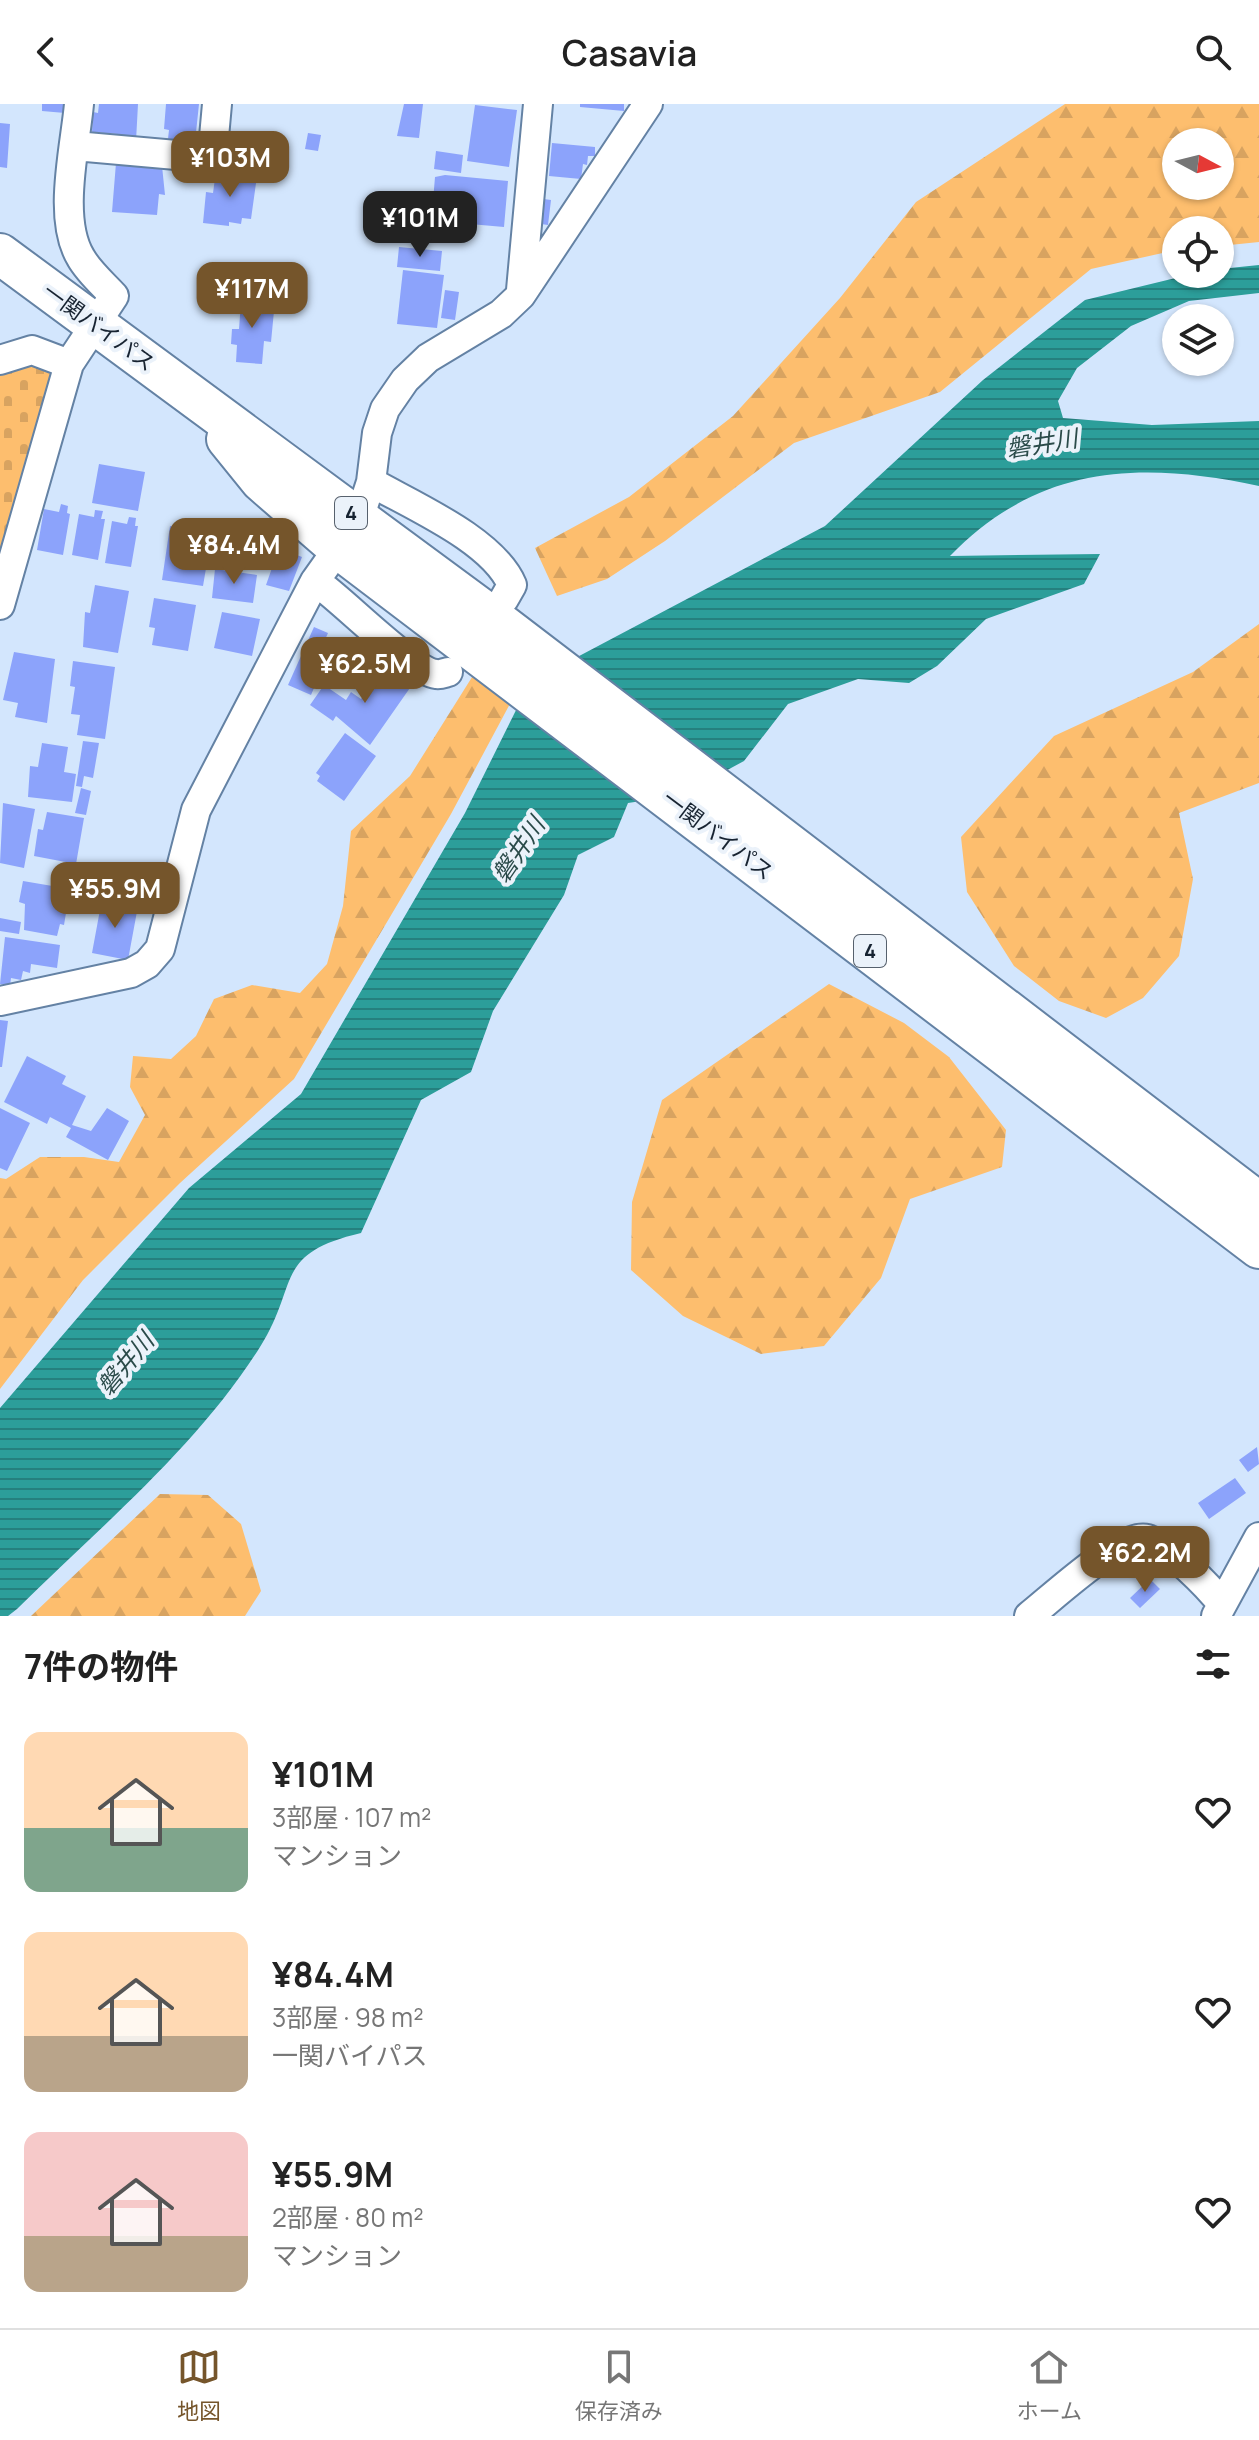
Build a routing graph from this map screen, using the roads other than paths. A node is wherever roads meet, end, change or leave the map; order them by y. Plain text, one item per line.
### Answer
1 (79, 104) edge
2 (217, 104) edge
3 (538, 104) edge
4 (648, 104) edge
5 (75, 146) junction
6 (212, 159) junction
7 (255, 162) dead end
8 (0, 254) edge
9 (521, 295) junction
10 (94, 324) junction
11 (0, 360) edge
12 (69, 364) junction
13 (356, 516) junction
14 (315, 581) junction
15 (0, 605) edge
16 (484, 638) junction
17 (0, 1001) edge
18 (1259, 1203) edge
19 (1259, 1248) edge
20 (1259, 1537) edge
21 (1219, 1610) edge
22 (1029, 1616) edge

1 - 5 street
2 - 6 street
3 - 9 street
4 - 9 street
5 - 6 street
5 - 10 street
6 - 7 street
8 - 10 highway, 一関バイパス / 4
9 - 13 street
10 - 12 street
10 - 13 highway, 一関バイパス / 4
11 - 12 street
12 - 15 street
13 - 14 street
13 - 16 highway, 一関バイパス / 4
14 - 16 street
14 - 17 street
16 - 18 highway, 一関バイパス / 4
16 - 19 highway, 一関バイパス / 4
20 - 21 street
21 - 22 street

